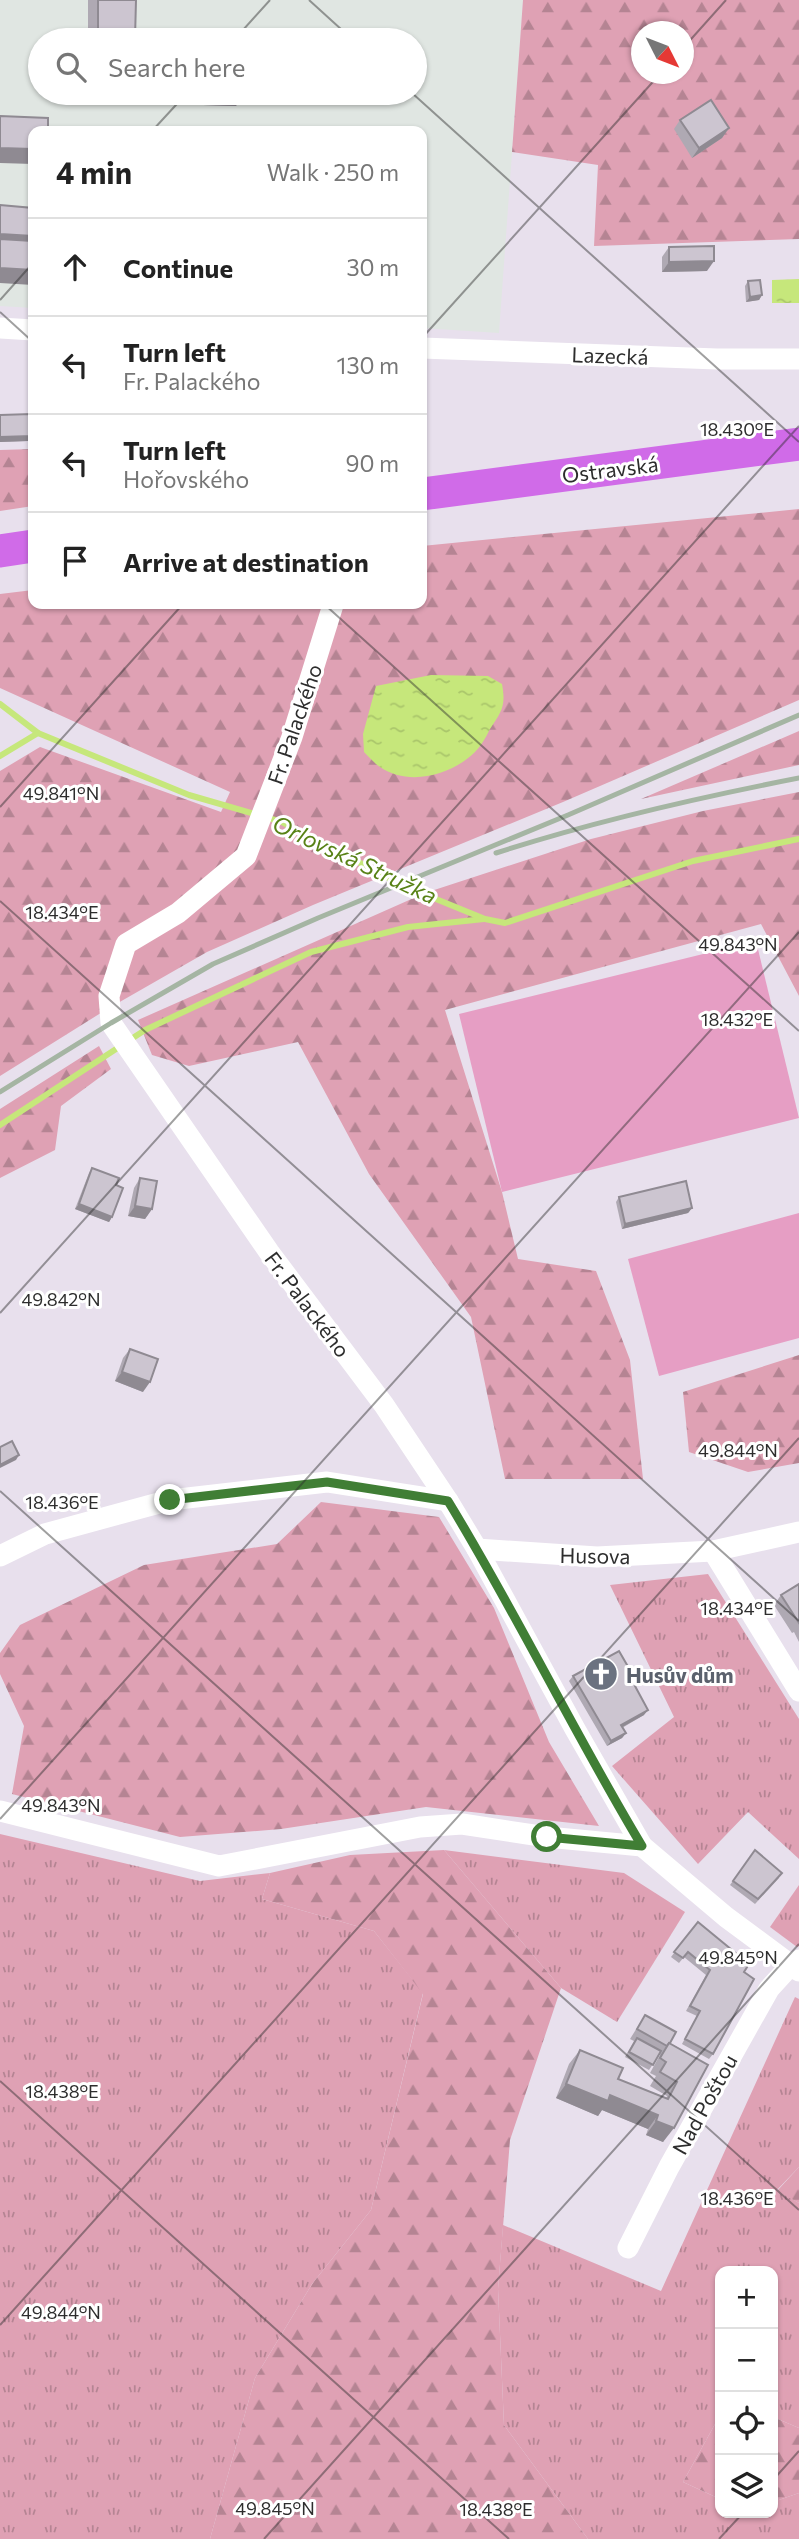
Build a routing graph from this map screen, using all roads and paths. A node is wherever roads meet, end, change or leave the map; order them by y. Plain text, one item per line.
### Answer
1 (0, 328) edge
2 (28, 330) edge
3 (427, 348) edge
4 (799, 359) edge
5 (799, 444) edge
6 (427, 493) edge
7 (28, 547) edge
8 (0, 551) edge
9 (332, 609) edge
10 (448, 1501) junction
11 (799, 1532) edge
12 (477, 1549) junction
13 (713, 1551) junction
14 (0, 1556) edge
15 (799, 1691) edge
16 (0, 1811) edge
17 (642, 1846) junction
18 (796, 1966) edge
19 (628, 2248) dead end

1 - 2 street
3 - 4 street, Lazecká
5 - 6 main road, Ostravská
7 - 8 main road
9 - 10 street, Fr. Palackého
10 - 12 street, Fr. Palackého
10 - 14 street
11 - 13 street, Husova
12 - 13 street, Husova
12 - 17 street, Fr. Palackého
13 - 15 street
16 - 17 street
17 - 18 street, Fr. Palackého
18 - 19 street, Nad Poštou

